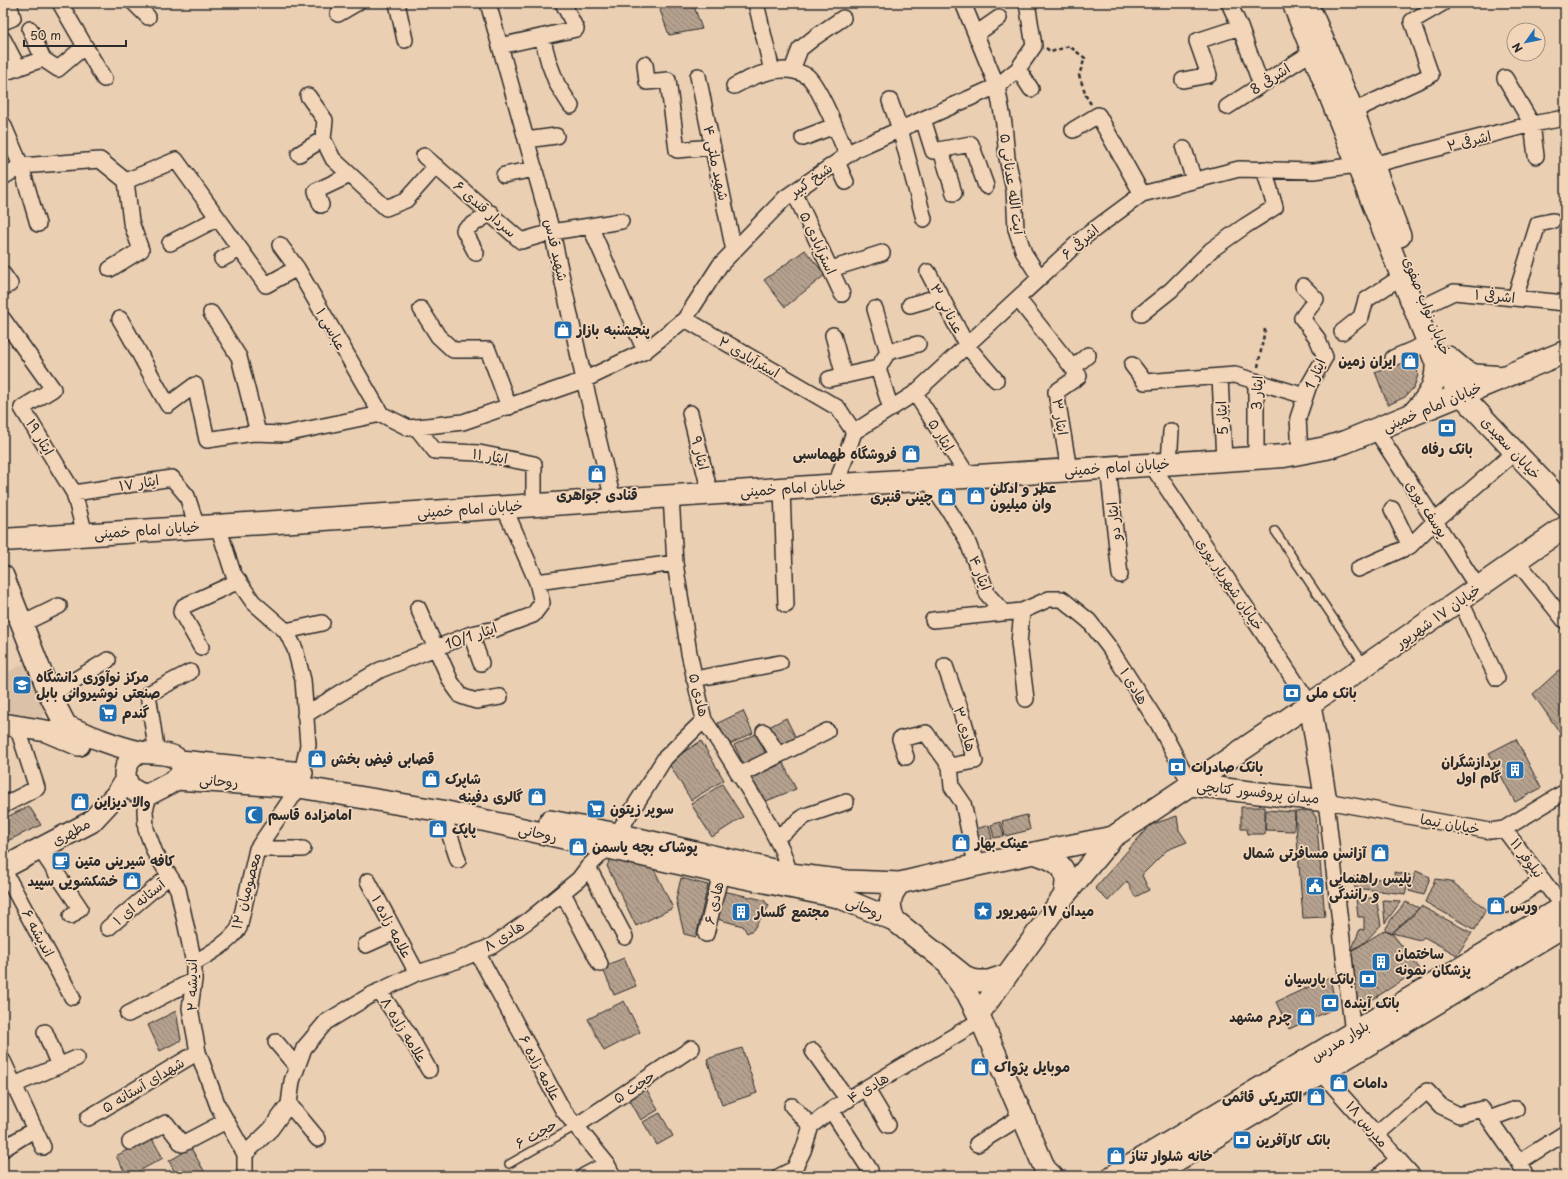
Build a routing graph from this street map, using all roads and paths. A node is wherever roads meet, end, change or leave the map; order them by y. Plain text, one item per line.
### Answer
1 (9, 3) edge
2 (60, 3) edge
3 (134, 3) edge
4 (356, 3) edge
5 (397, 3) edge
6 (488, 3) edge
7 (563, 3) edge
8 (756, 3) edge
9 (963, 3) edge
10 (1027, 3) edge
11 (1229, 3) edge
12 (1293, 3) edge
13 (1307, 3) edge
14 (1443, 3) edge
15 (338, 14) dead end
16 (148, 17) dead end
17 (843, 18) dead end
18 (999, 18) dead end
19 (3, 22) edge
20 (1240, 27) junction
21 (30, 29) dead end
22 (976, 34) junction
23 (542, 37) junction
24 (1033, 37) junction
25 (3, 39) edge
26 (405, 40) dead end
27 (85, 46) junction
28 (500, 46) junction
29 (1312, 52) junction
30 (43, 58) junction
31 (645, 64) dead end
32 (18, 68) junction
33 (1018, 69) junction
34 (792, 70) junction
35 (772, 71) junction
36 (3, 73) edge
37 (698, 76) dead end
38 (1505, 78) dead end
39 (104, 79) dead end
40 (1184, 80) dead end
41 (1261, 85) junction
42 (734, 86) dead end
43 (997, 86) junction
44 (1031, 89) dead end
45 (308, 96) dead end
46 (890, 101) dead end
47 (571, 106) dead end
48 (1228, 107) dead end
49 (1353, 111) junction
50 (1098, 115) junction
51 (1565, 118) edge
52 (923, 119) junction
53 (3, 124) edge
54 (1532, 124) junction
55 (834, 126) junction
56 (900, 129) junction
57 (1073, 130) dead end
58 (556, 136) dead end
59 (803, 138) dead end
60 (323, 139) junction
61 (526, 140) junction
62 (713, 147) junction
63 (1184, 149) dead end
64 (941, 150) junction
65 (299, 154) dead end
66 (424, 156) dead end
67 (1536, 156) dead end
68 (842, 159) junction
69 (1364, 165) junction
70 (20, 166) junction
71 (436, 166) junction
72 (535, 169) junction
73 (1264, 169) junction
74 (350, 175) junction
75 (504, 175) dead end
76 (3, 177) edge
77 (1194, 180) junction
78 (126, 181) junction
79 (846, 182) dead end
80 (986, 186) dead end
81 (794, 192) junction
82 (954, 193) dead end
83 (1142, 194) junction
84 (321, 205) dead end
85 (491, 213) junction
86 (218, 218) junction
87 (924, 219) dead end
88 (621, 221) dead end
89 (1552, 221) dead end
90 (38, 224) dead end
91 (590, 226) junction
92 (552, 232) junction
93 (170, 243) dead end
94 (280, 246) dead end
95 (240, 249) junction
96 (734, 251) junction
97 (476, 253) dead end
98 (882, 253) dead end
99 (222, 259) dead end
100 (297, 268) junction
101 (110, 269) dead end
102 (831, 269) junction
103 (928, 272) dead end
104 (3, 274) edge
105 (1401, 277) junction
106 (1040, 278) junction
107 (1303, 286) dead end
108 (3, 288) edge
109 (842, 294) dead end
110 (941, 296) junction
111 (1515, 298) junction
112 (1018, 299) junction
113 (1565, 302) edge
114 (910, 305) dead end
115 (1427, 305) junction
116 (421, 309) dead end
117 (875, 309) dead end
118 (210, 313) dead end
119 (1141, 314) dead end
120 (3, 319) edge
121 (120, 319) dead end
122 (685, 319) junction
123 (1264, 329) dead end
124 (1342, 332) dead end
125 (833, 335) dead end
126 (1428, 343) junction
127 (918, 344) dead end
128 (967, 346) junction
129 (645, 351) junction
130 (888, 352) junction
131 (1565, 352) edge
132 (1088, 354) dead end
133 (1393, 358) dead end
134 (1443, 363) junction
135 (1132, 365) dead end
136 (878, 368) junction
137 (1076, 372) junction
138 (844, 376) junction
139 (1220, 377) junction
140 (1504, 377) junction
141 (830, 379) dead end
142 (584, 380) junction
143 (996, 380) dead end
144 (1256, 382) junction
145 (1459, 392) junction
146 (915, 393) junction
147 (1305, 396) junction
148 (508, 407) junction
149 (891, 409) junction
150 (690, 413) dead end
151 (381, 414) junction
152 (1409, 416) junction
153 (416, 427) junction
154 (1376, 430) junction
155 (1171, 431) dead end
156 (854, 432) junction
157 (258, 433) junction
158 (1515, 452) junction
159 (1300, 453) junction
160 (1256, 458) junction
161 (1224, 460) junction
162 (1160, 464) junction
163 (1108, 467) junction
164 (1069, 470) junction
165 (968, 476) junction
166 (927, 479) junction
167 (837, 485) junction
168 (782, 489) junction
169 (74, 493) junction
170 (710, 493) junction
171 (671, 496) junction
172 (613, 500) junction
173 (534, 505) junction
174 (1565, 505) edge
175 (504, 507) junction
176 (1392, 509) dead end
177 (1434, 520) junction
178 (208, 526) junction
179 (1565, 527) edge
180 (1275, 531) dead end
181 (85, 534) junction
182 (3, 540) edge
183 (1410, 546) junction
184 (1517, 561) junction
185 (675, 563) junction
186 (1358, 569) dead end
187 (1120, 575) dead end
188 (3, 576) edge
189 (239, 581) junction
190 (537, 582) junction
191 (1478, 588) junction
192 (1460, 600) junction
193 (786, 605) dead end
194 (59, 606) dead end
195 (418, 608) dead end
196 (1022, 611) junction
197 (1004, 613) junction
198 (933, 620) dead end
199 (1565, 621) edge
200 (322, 623) dead end
201 (22, 624) junction
202 (286, 631) junction
203 (470, 634) junction
204 (201, 646) dead end
205 (437, 648) junction
206 (108, 660) dead end
207 (481, 663) dead end
208 (780, 663) dead end
209 (945, 666) dead end
210 (1366, 666) junction
211 (190, 672) dead end
212 (694, 678) junction
213 (1497, 678) dead end
214 (50, 695) junction
215 (500, 697) dead end
216 (1026, 699) dead end
217 (1310, 704) junction
218 (305, 715) junction
219 (704, 720) junction
220 (34, 727) edge
221 (827, 731) dead end
222 (764, 732) dead end
223 (149, 753) junction
224 (778, 755) junction
225 (906, 757) dead end
226 (950, 766) junction
227 (178, 770) junction
228 (739, 775) junction
229 (125, 776) junction
230 (301, 780) junction
231 (1191, 785) junction
232 (1565, 792) edge
233 (149, 794) junction
234 (1326, 801) junction
235 (846, 802) dead end
236 (6, 804) dead end
237 (442, 811) junction
238 (91, 822) junction
239 (1504, 829) junction
240 (1113, 837) junction
241 (776, 838) junction
242 (612, 841) junction
243 (40, 849) junction
244 (303, 849) dead end
245 (256, 850) junction
246 (1034, 853) junction
247 (676, 856) junction
248 (458, 860) dead end
249 (976, 864) junction
250 (588, 867) junction
251 (3, 868) edge
252 (721, 873) junction
253 (790, 874) junction
254 (169, 876) junction
255 (1543, 880) junction
256 (368, 881) dead end
257 (900, 883) junction
258 (563, 893) junction
259 (1064, 896) junction
260 (1506, 905) dead end
261 (1564, 913) edge
262 (71, 916) dead end
263 (894, 920) junction
264 (108, 928) dead end
265 (395, 932) junction
266 (706, 934) dead end
267 (625, 937) dead end
268 (366, 945) dead end
269 (477, 952) junction
270 (942, 960) junction
271 (194, 963) junction
272 (600, 964) dead end
273 (417, 973) junction
274 (1007, 975) junction
275 (194, 980) junction
276 (379, 991) junction
277 (72, 997) dead end
278 (128, 1014) dead end
279 (980, 1017) junction
280 (45, 1032) dead end
281 (1353, 1034) junction
282 (276, 1042) dead end
283 (692, 1048) dead end
284 (813, 1051) dead end
285 (198, 1052) junction
286 (77, 1058) dead end
287 (3, 1061) edge
288 (59, 1066) junction
289 (297, 1067) junction
290 (429, 1070) dead end
291 (1321, 1072) junction
292 (14, 1085) junction
293 (866, 1088) junction
294 (848, 1100) junction
295 (289, 1104) junction
296 (792, 1106) dead end
297 (1516, 1109) dead end
298 (832, 1110) junction
299 (1022, 1116) junction
300 (88, 1118) dead end
301 (1489, 1119) junction
302 (226, 1121) junction
303 (888, 1125) dead end
304 (576, 1126) junction
305 (811, 1126) junction
306 (35, 1129) junction
307 (1565, 1133) edge
308 (1376, 1135) junction
309 (318, 1139) dead end
310 (130, 1142) dead end
311 (977, 1144) dead end
312 (43, 1147) dead end
313 (3, 1149) edge
314 (245, 1154) junction
315 (1398, 1159) junction
316 (1519, 1162) junction
317 (509, 1164) dead end
318 (610, 1170) edge
319 (870, 1170) dead end
320 (1047, 1174) edge
321 (245, 1176) edge
322 (584, 1176) edge
323 (780, 1176) edge
324 (1114, 1176) edge
325 (1150, 1176) edge
326 (1379, 1176) edge
327 (1412, 1176) edge
328 (1526, 1176) edge

1 - 19 street
2 - 27 street
3 - 16 street
4 - 15 street
5 - 26 street
6 - 28 street, شهید قدس
7 - 23 street
8 - 35 street
9 - 22 street, آیت الله عدنانی ۵
10 - 24 street, شیخ کبیر
11 - 20 street
12 - 29 main road, خیابان نواب صفوی
13 - 49 main road, خیابان نواب صفوی
14 - 49 street
17 - 34 street
18 - 22 street
20 - 40 street
20 - 41 street
21 - 30 street
22 - 43 street, آیت الله عدنانی ۵
23 - 28 street
23 - 47 street
24 - 33 street, شیخ کبیر
24 - 50 path
25 - 32 street
27 - 30 street
27 - 39 street
28 - 61 street, شهید قدس
29 - 41 street, اشرفی 8
29 - 69 main road, خیابان نواب صفوی
30 - 32 street
31 - 62 street
32 - 36 street
33 - 43 street, شیخ کبیر
33 - 44 street
34 - 35 street
34 - 55 street
35 - 42 street
37 - 62 street, شهید ملتی ۴
38 - 54 street
41 - 48 street, اشرفی 8
43 - 52 street, شیخ کبیر
43 - 106 street, آیت الله عدنانی ۵
45 - 60 street
46 - 56 street
49 - 69 main road, خیابان نواب صفوی
50 - 57 street
50 - 83 street
51 - 54 street, اشرفی ٣
52 - 56 street, شیخ کبیر
52 - 64 street
53 - 70 street
54 - 67 street
54 - 69 street, اشرفی ٣
55 - 59 street
55 - 68 street
56 - 68 street, شیخ کبیر
56 - 87 street
58 - 61 street
60 - 65 street
60 - 74 street
61 - 72 street, شهید قدس
62 - 96 street, شهید ملتی ۴
63 - 77 street
64 - 80 street
64 - 82 street
66 - 71 street, سردار قندی ۶
68 - 79 street
68 - 81 street, شیخ کبیر
69 - 73 street, اشرفی ۶
69 - 105 main road, خیابان نواب صفوی
69 - 115 main road, خیابان نواب صفوی
70 - 76 street
70 - 78 street
70 - 90 street
71 - 74 street
71 - 85 street, سردار قندی ۶
72 - 75 street
72 - 92 street, شهید قدس
73 - 77 street, اشرفی ۶
73 - 119 street
74 - 84 street
77 - 83 street, اشرفی ۶
78 - 86 street
78 - 101 street
81 - 96 street, شیخ کبیر
81 - 102 street, استرآبادی ۵
83 - 106 street, اشرفی ۶
85 - 92 street, سردار قندی ۶
85 - 97 street
86 - 93 street
86 - 95 street
88 - 91 street
89 - 111 street
91 - 92 street
91 - 129 street
92 - 142 street, شهید قدس
94 - 100 street, عباسی ۱
95 - 99 street
95 - 100 street
96 - 122 street, شیخ کبیر
98 - 102 street
100 - 151 street, عباسی ۱
102 - 109 street, استرآبادی ۵
103 - 110 street, عدنانی ۳
104 - 108 street
105 - 124 street
105 - 126 main road, خیابان نواب صفوی
106 - 112 street, اشرفی ۶
107 - 147 street, ایثار 1
110 - 114 street
110 - 128 street, عدنانی ۳
111 - 113 street, اشرفی ۱
111 - 115 street, اشرفی ۱
112 - 128 street, اشرفی ۶
112 - 137 street
115 - 134 main road, خیابان نواب صفوی
116 - 148 street
117 - 130 street
118 - 157 street
120 - 169 street, ایثار ١٩
121 - 157 street
122 - 129 street, شیخ کبیر
122 - 156 street, استرآبادی ٣
123 - 144 path, ایثار 3
125 - 138 street
126 - 133 street
126 - 134 main road, خیابان نواب صفوی
127 - 130 street
128 - 143 street, عدنانی ۳
128 - 146 street, اشرفی ۶
129 - 142 street, شیخ کبیر
130 - 136 street
131 - 140 main road, خیابان امام خمینی
132 - 137 street
134 - 140 main road
134 - 145 main road, خیابان سعیدی
134 - 152 main road
135 - 139 street
136 - 138 street
136 - 149 street
137 - 164 street, ایثار ۳
138 - 141 street
139 - 144 street
139 - 161 street, ایثار 5
140 - 145 main road, خیابان امام خمینی
142 - 148 street, شیخ کبیر
142 - 172 street, شهید قدس
144 - 147 street
144 - 160 street, ایثار 3
145 - 152 main road, خیابان امام خمینی
145 - 158 main road, خیابان سعیدی
146 - 149 street, اشرفی ۶
146 - 165 street, ایثار ۵
147 - 159 street, ایثار 1
148 - 153 street, شیخ کبیر
149 - 156 street, اشرفی ۶
150 - 170 street, ایثار ۹
151 - 153 street
151 - 157 street
152 - 154 main road, خیابان امام خمینی
153 - 173 street, ایثار ۱۱
154 - 159 main road, خیابان امام خمینی
154 - 177 street, یوسف پوری
155 - 162 street
156 - 167 street
158 - 174 main road, خیابان سعیدی
158 - 177 street
159 - 160 main road, خیابان امام خمینی
160 - 161 main road, خیابان امام خمینی
161 - 162 main road, خیابان امام خمینی
162 - 163 main road, خیابان امام خمینی
162 - 217 street, خیابان شهریار پوری
163 - 164 main road, خیابان امام خمینی
163 - 187 street, ایثار دو
164 - 165 main road, خیابان امام خمینی
165 - 166 main road, خیابان امام خمینی
166 - 167 main road, خیابان امام خمینی
166 - 197 street, ایثار ۴
167 - 168 main road, خیابان امام خمینی
168 - 170 main road, خیابان امام خمینی
168 - 193 street
169 - 178 street, ایثار ۱۷
169 - 181 street, ایثار ١٩
170 - 171 main road, خیابان امام خمینی
171 - 172 main road, خیابان امام خمینی
171 - 185 street, هادی ۵
172 - 173 main road, خیابان امام خمینی
173 - 175 main road, خیابان امام خمینی
175 - 178 main road, خیابان امام خمینی
175 - 190 street, ایثار 10/1
176 - 183 street
177 - 183 street
177 - 191 street, یوسف پوری
178 - 181 main road, خیابان امام خمینی
178 - 189 street
179 - 184 main road, خیابان ۱۷ شهریور
180 - 210 lane
181 - 182 main road, خیابان امام خمینی
183 - 186 street
184 - 191 main road, خیابان ۱۷ شهریور
184 - 199 street
185 - 190 street
185 - 212 street, هادی ۵
188 - 201 main road
189 - 202 street
189 - 204 street
190 - 203 street, ایثار 10/1
191 - 192 main road, خیابان ۱۷ شهریور
192 - 210 main road, خیابان ۱۷ شهریور
192 - 213 street
194 - 201 street
195 - 205 street
196 - 197 street
196 - 216 street
196 - 231 street, هادی ۱
197 - 198 street
200 - 202 street
201 - 214 main road
202 - 218 street
203 - 205 street, ایثار 10/1
203 - 207 street
205 - 215 street
205 - 218 street, ایثار 10/1
206 - 214 street
208 - 212 street
209 - 226 street, هادی ۳
210 - 217 main road, خیابان ۱۷ شهریور
211 - 223 street
212 - 219 street, هادی ۵
214 - 220 main road
214 - 220 main road
217 - 231 main road, میدان پروفسور کتابچی
217 - 234 main road, میدان پروفسور کتابچی
218 - 230 street
219 - 228 street, هادی ۵
219 - 242 street, هادی ۸
220 - 223 main road
220 - 229 main road
220 - 236 street
221 - 224 street
222 - 224 street
223 - 227 main road
223 - 229 main road
224 - 228 street
225 - 226 street
226 - 249 street, هادی ۳
227 - 230 main road, روحانی
227 - 233 main road
228 - 241 street, هادی ۵
229 - 233 main road
229 - 238 main road, مطهری
230 - 237 main road, روحانی
230 - 242 main road, روحانی
230 - 245 street, معصومیان ۱۲
231 - 234 main road, میدان پروفسور کتابچی
231 - 240 main road
232 - 239 street, خیابان نیما
233 - 238 main road
233 - 254 street, اندیشه ۲
234 - 239 street, خیابان نیما
234 - 281 street
235 - 241 street
237 - 242 main road, روحانی
237 - 248 street
238 - 243 main road, مطهری
239 - 255 street, نیلوفر ۱۱
240 - 246 main road
240 - 259 main road
241 - 253 street, هادی ۵
242 - 247 main road, روحانی
242 - 250 street, هادی ۸
243 - 251 main road, مطهری
243 - 262 street
244 - 245 street
245 - 271 street, معصومیان ۱۲
246 - 249 main road
246 - 259 main road
247 - 252 main road, روحانی
247 - 253 main road, روحانی
249 - 257 main road
250 - 258 street, هادی ۸
250 - 267 street
251 - 277 street, اندیشه ۶
252 - 263 main road, روحانی
252 - 266 street, هادی ۶
253 - 257 main road, روحانی
254 - 264 street, آستانه ای ۱
254 - 271 street, اندیشه ۲
255 - 260 street
255 - 261 street, نیلوفر ۱۱
256 - 265 street, علامه زاده ۱
257 - 263 main road
258 - 269 street, هادی ۸
258 - 272 street
259 - 274 main road
261 - 281 main road, بلوار مدرس
261 - 291 main road, بلوار مدرس
263 - 270 main road
265 - 268 street
265 - 273 street, علامه زاده ۱
269 - 273 street, هادی ۸
269 - 304 street, علامه زاده ۶
270 - 274 main road
270 - 279 main road
271 - 275 street, اندیشه ۲
273 - 276 street, هادی ۸
274 - 279 main road
275 - 278 street
275 - 285 street, اندیشه ۲
276 - 289 street, هادی ۸
276 - 290 street, علامه زاده ۸
279 - 293 street, هادی ۴
279 - 299 main road
280 - 288 street
281 - 324 main road, بلوار مدرس
282 - 289 street
283 - 304 street, حجت ۵
284 - 294 street
285 - 300 street, شهدای آستانه ۵
285 - 302 street, اندیشه ۲
286 - 288 street
287 - 292 street
288 - 292 street
289 - 295 street, هادی ۸
291 - 308 street, مدرس ۱۸
291 - 325 main road, بلوار مدرس
292 - 306 street
293 - 294 street, هادی ۴
293 - 303 street
294 - 298 street, هادی ۴
295 - 309 street
295 - 314 street
296 - 305 street
297 - 301 street
298 - 305 street, هادی ۴
298 - 319 street
299 - 311 street
299 - 320 main road
301 - 308 street
301 - 316 street
302 - 310 street
302 - 314 street, اندیشه ۲
304 - 317 lane, حجت ۶
304 - 318 street, علامه زاده ۶
305 - 323 street
306 - 312 street
306 - 313 street
307 - 316 street
308 - 315 street, مدرس ۱۸
314 - 321 street, اندیشه ۲
315 - 326 street
315 - 327 street, مدرس ۱۸
316 - 328 street
318 - 322 street

